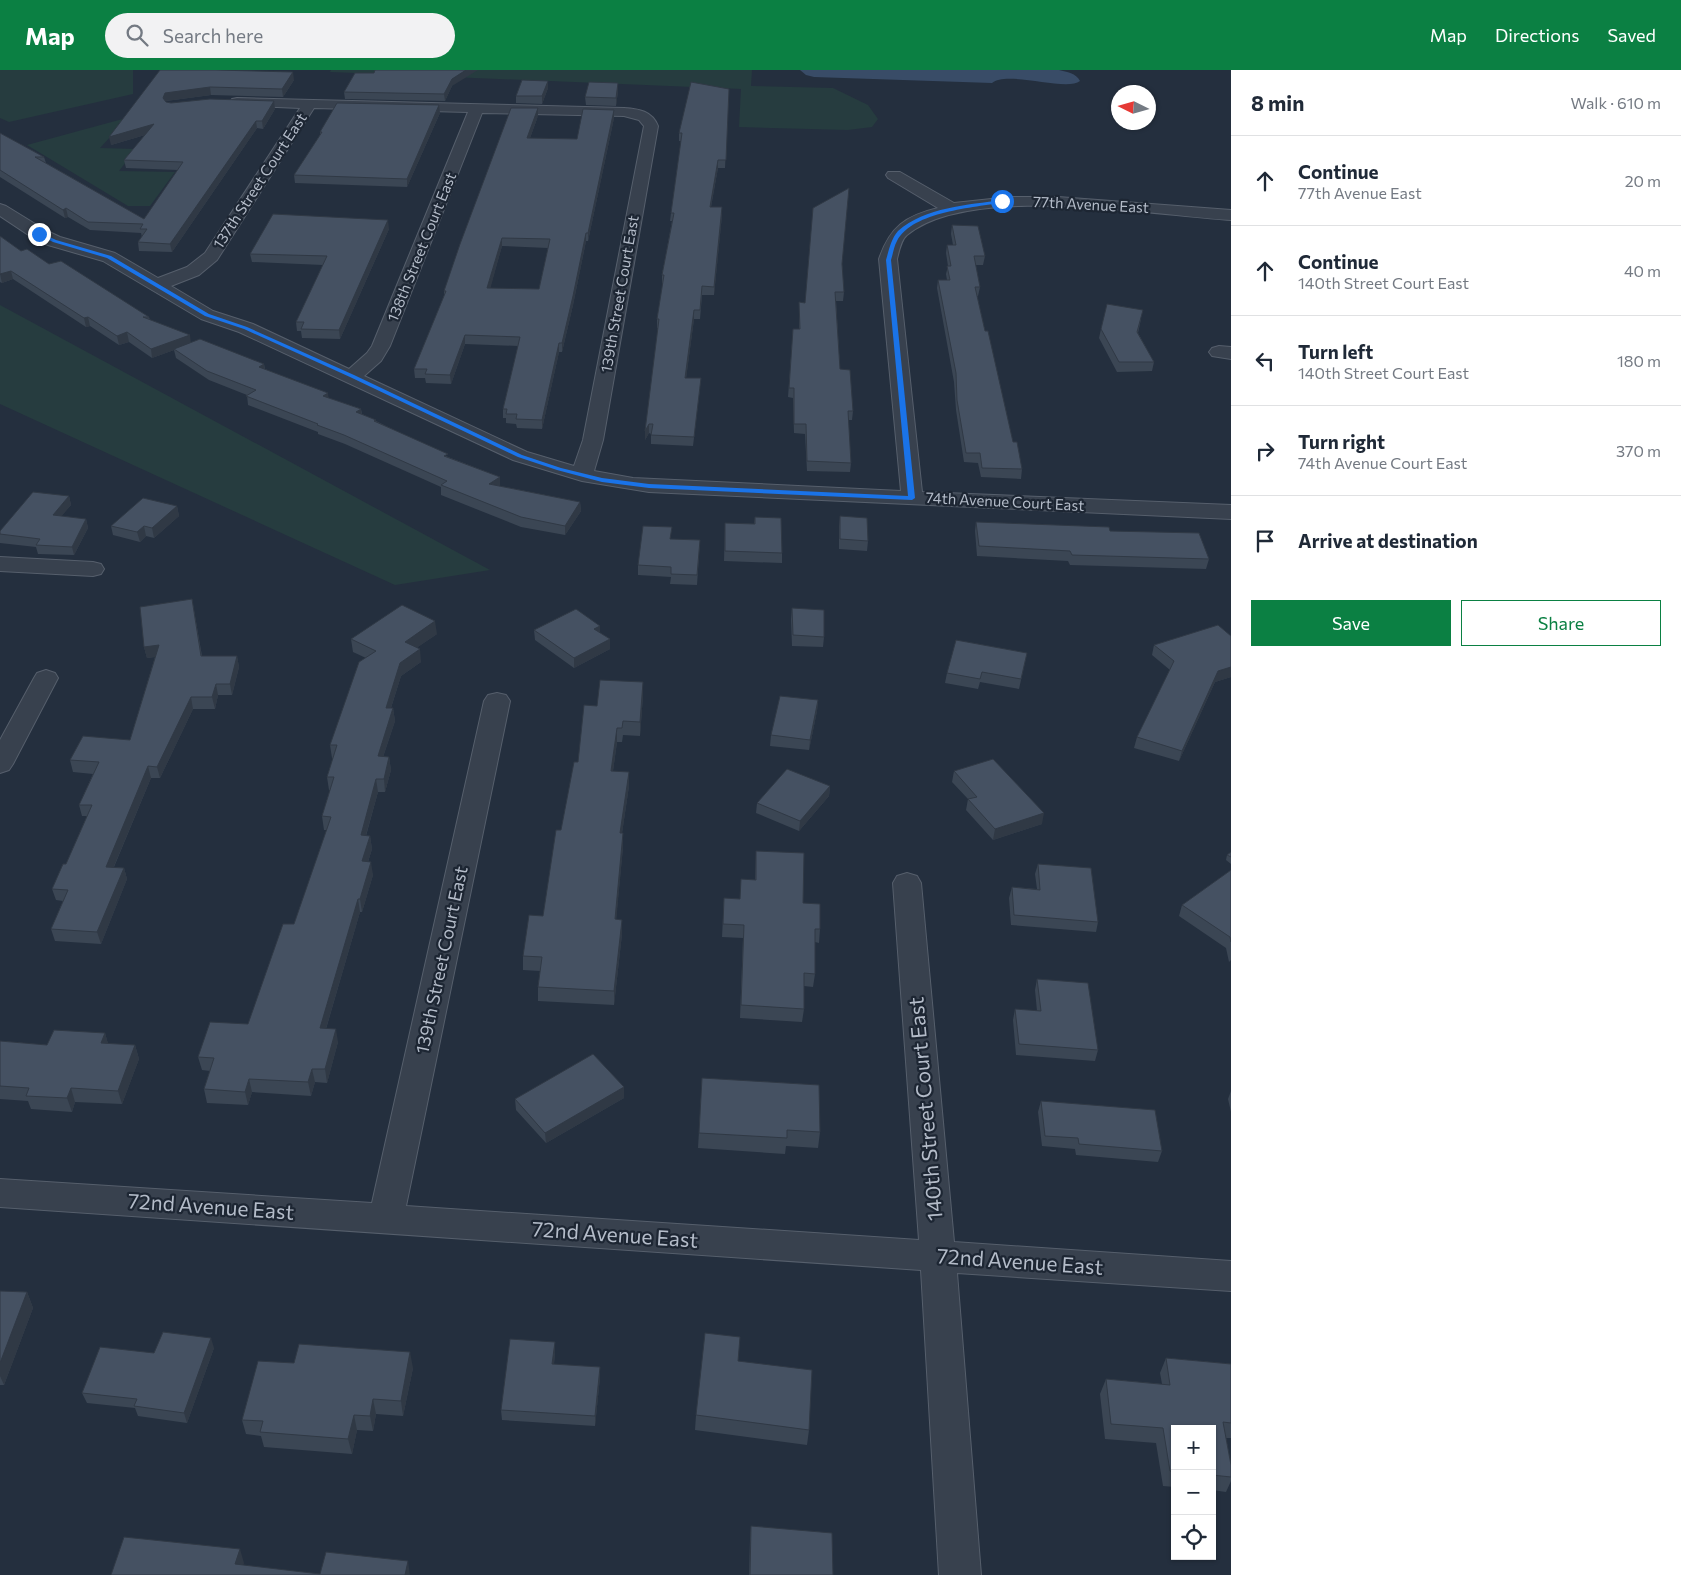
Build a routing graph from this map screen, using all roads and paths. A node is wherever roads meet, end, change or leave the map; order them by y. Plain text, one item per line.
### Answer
1 (221, 102) edge
2 (310, 104) junction
3 (478, 108) junction
4 (894, 175) dead end
5 (0, 209) edge
6 (952, 209) junction
7 (1231, 215) edge
8 (157, 285) junction
9 (352, 376) junction
10 (582, 474) junction
11 (912, 498) junction
12 (1231, 512) edge
13 (0, 564) edge
14 (93, 569) dead end
15 (46, 678) dead end
16 (497, 701) dead end
17 (0, 764) edge
18 (907, 883) dead end
19 (0, 1193) edge
20 (386, 1219) junction
21 (938, 1257) junction
22 (1231, 1276) edge
23 (960, 1575) edge

1 - 2 street
2 - 3 street
2 - 8 street, 137th Street Court East
3 - 9 street, 138th Street Court East
3 - 10 street, 139th Street Court East
4 - 6 street
5 - 8 street, 74th Avenue Court East
6 - 7 street, 77th Avenue East
6 - 11 street
8 - 9 street, 74th Avenue Court East
9 - 10 street, 74th Avenue Court East
10 - 11 street, 74th Avenue Court East
11 - 12 street, 74th Avenue Court East
13 - 14 street
15 - 17 street
16 - 20 street, 139th Street Court East
18 - 21 street, 140th Street Court East
19 - 20 street, 72nd Avenue East
20 - 21 street, 72nd Avenue East
21 - 22 street, 72nd Avenue East
21 - 23 street, 140th Street Court East

